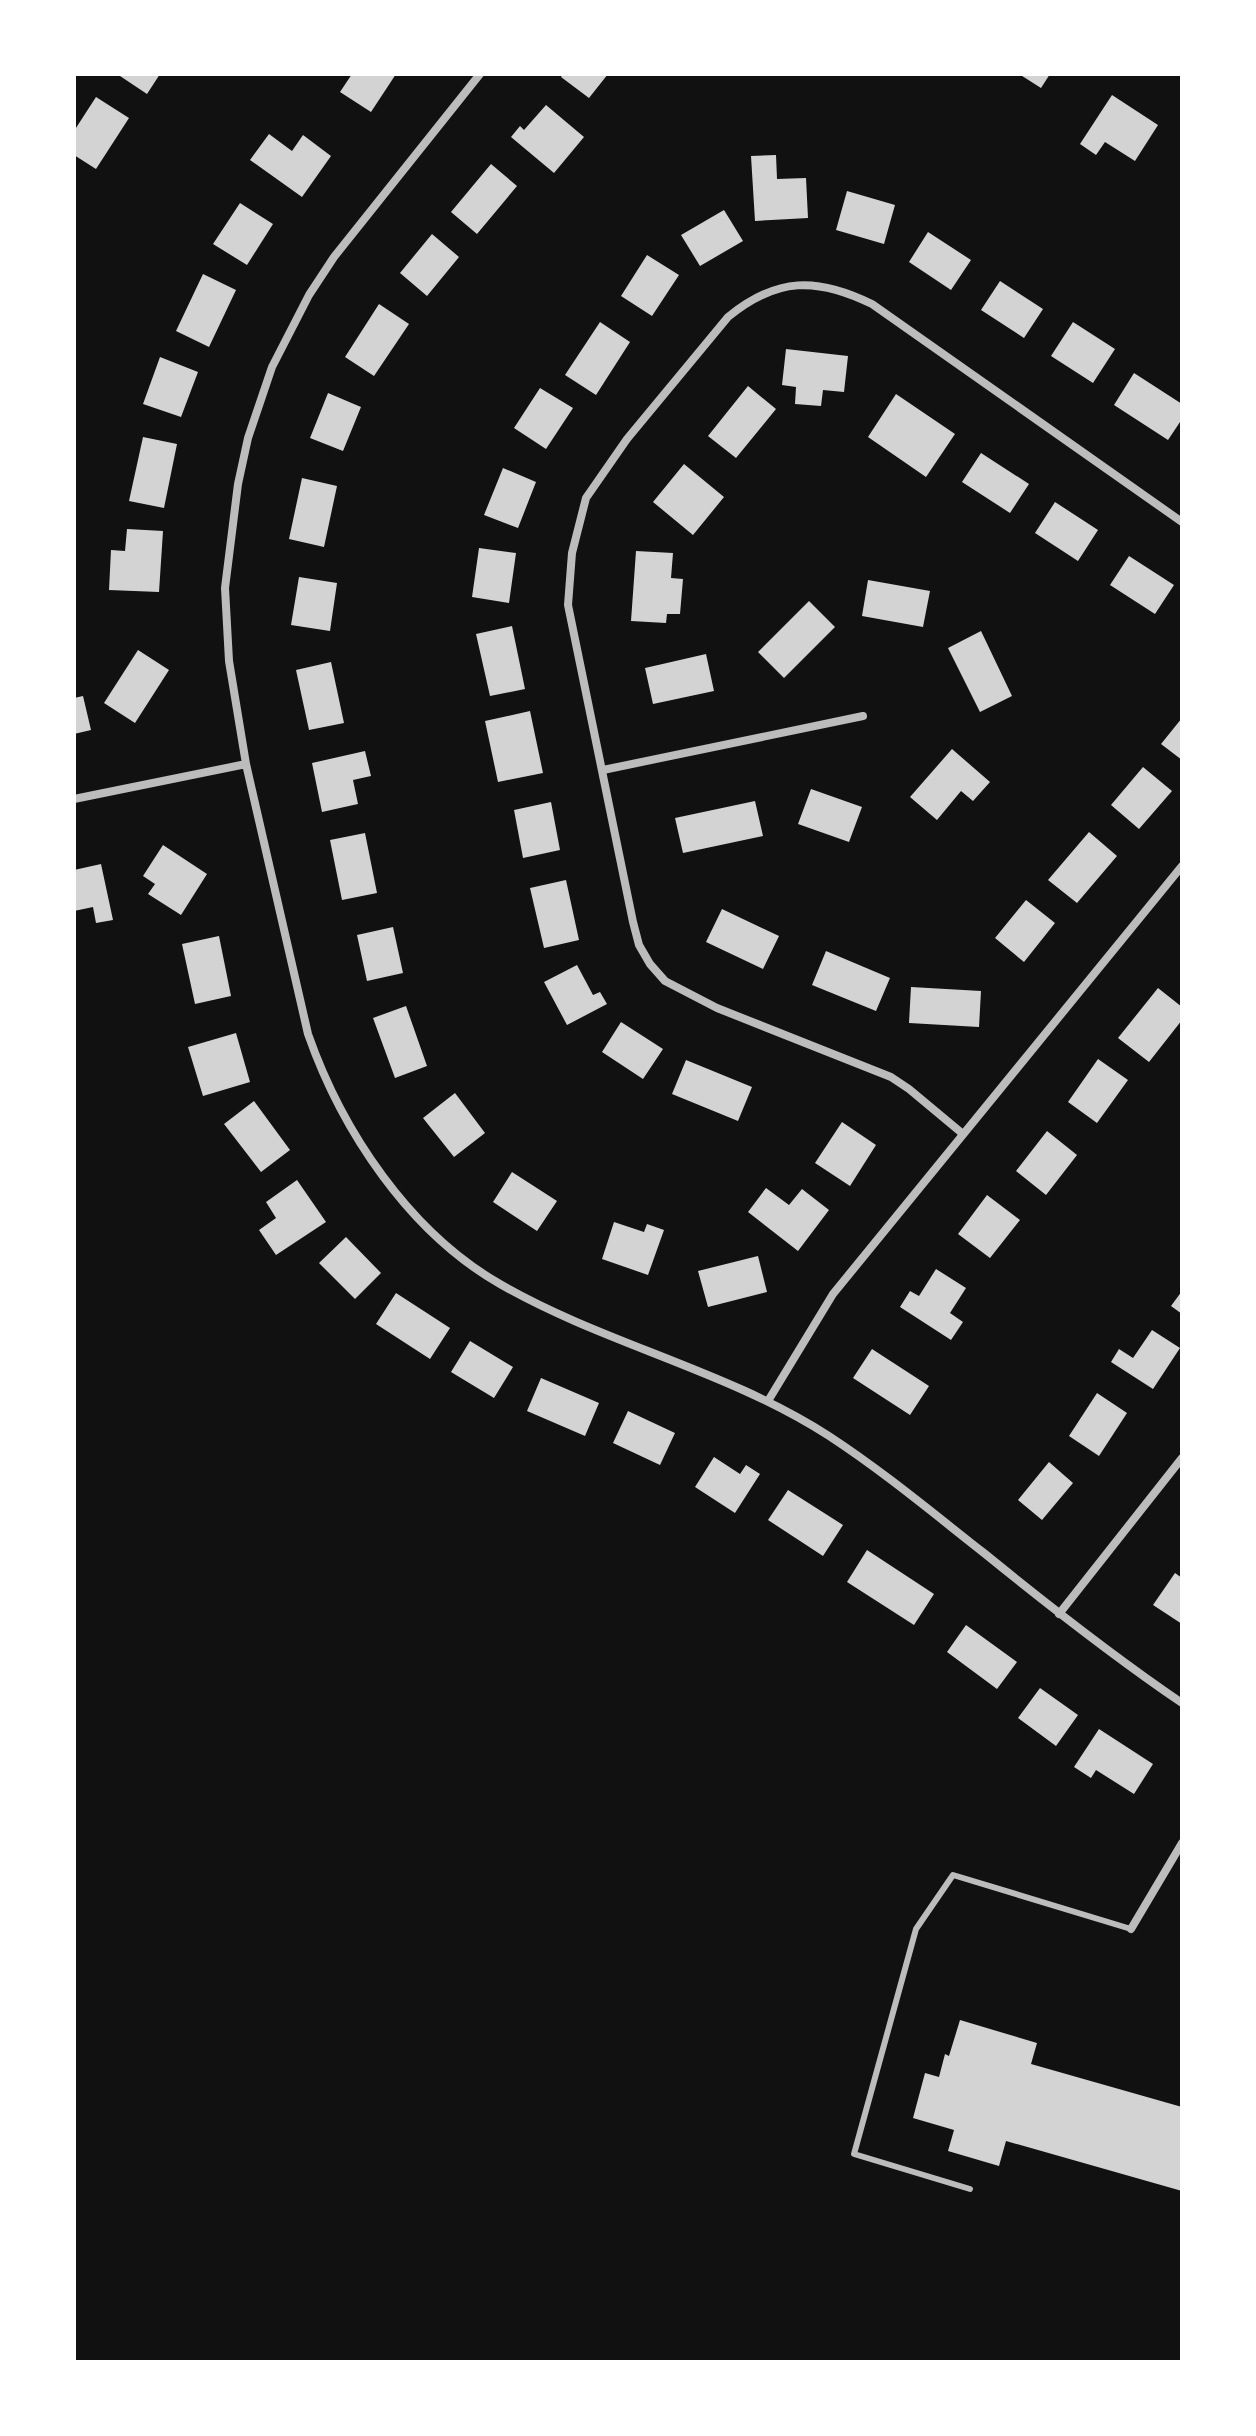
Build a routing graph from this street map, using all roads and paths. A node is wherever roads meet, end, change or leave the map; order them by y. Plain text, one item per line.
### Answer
1 (480, 74) edge
2 (1182, 522) edge
3 (863, 716) dead end
4 (246, 764) junction
5 (603, 770) junction
6 (74, 799) edge
7 (1182, 866) edge
8 (963, 1134) junction
9 (768, 1401) junction
10 (1182, 1458) edge
11 (1059, 1614) junction
12 (1182, 1703) edge
13 (1182, 1843) edge
14 (1131, 1929) joint
15 (970, 2189) dead end

1 - 4 street
2 - 5 street
3 - 5 street
4 - 6 street
4 - 9 street
5 - 8 street
7 - 8 street
8 - 9 street
9 - 11 street
10 - 11 street
11 - 12 street
13 - 14 street
14 - 15 lane

